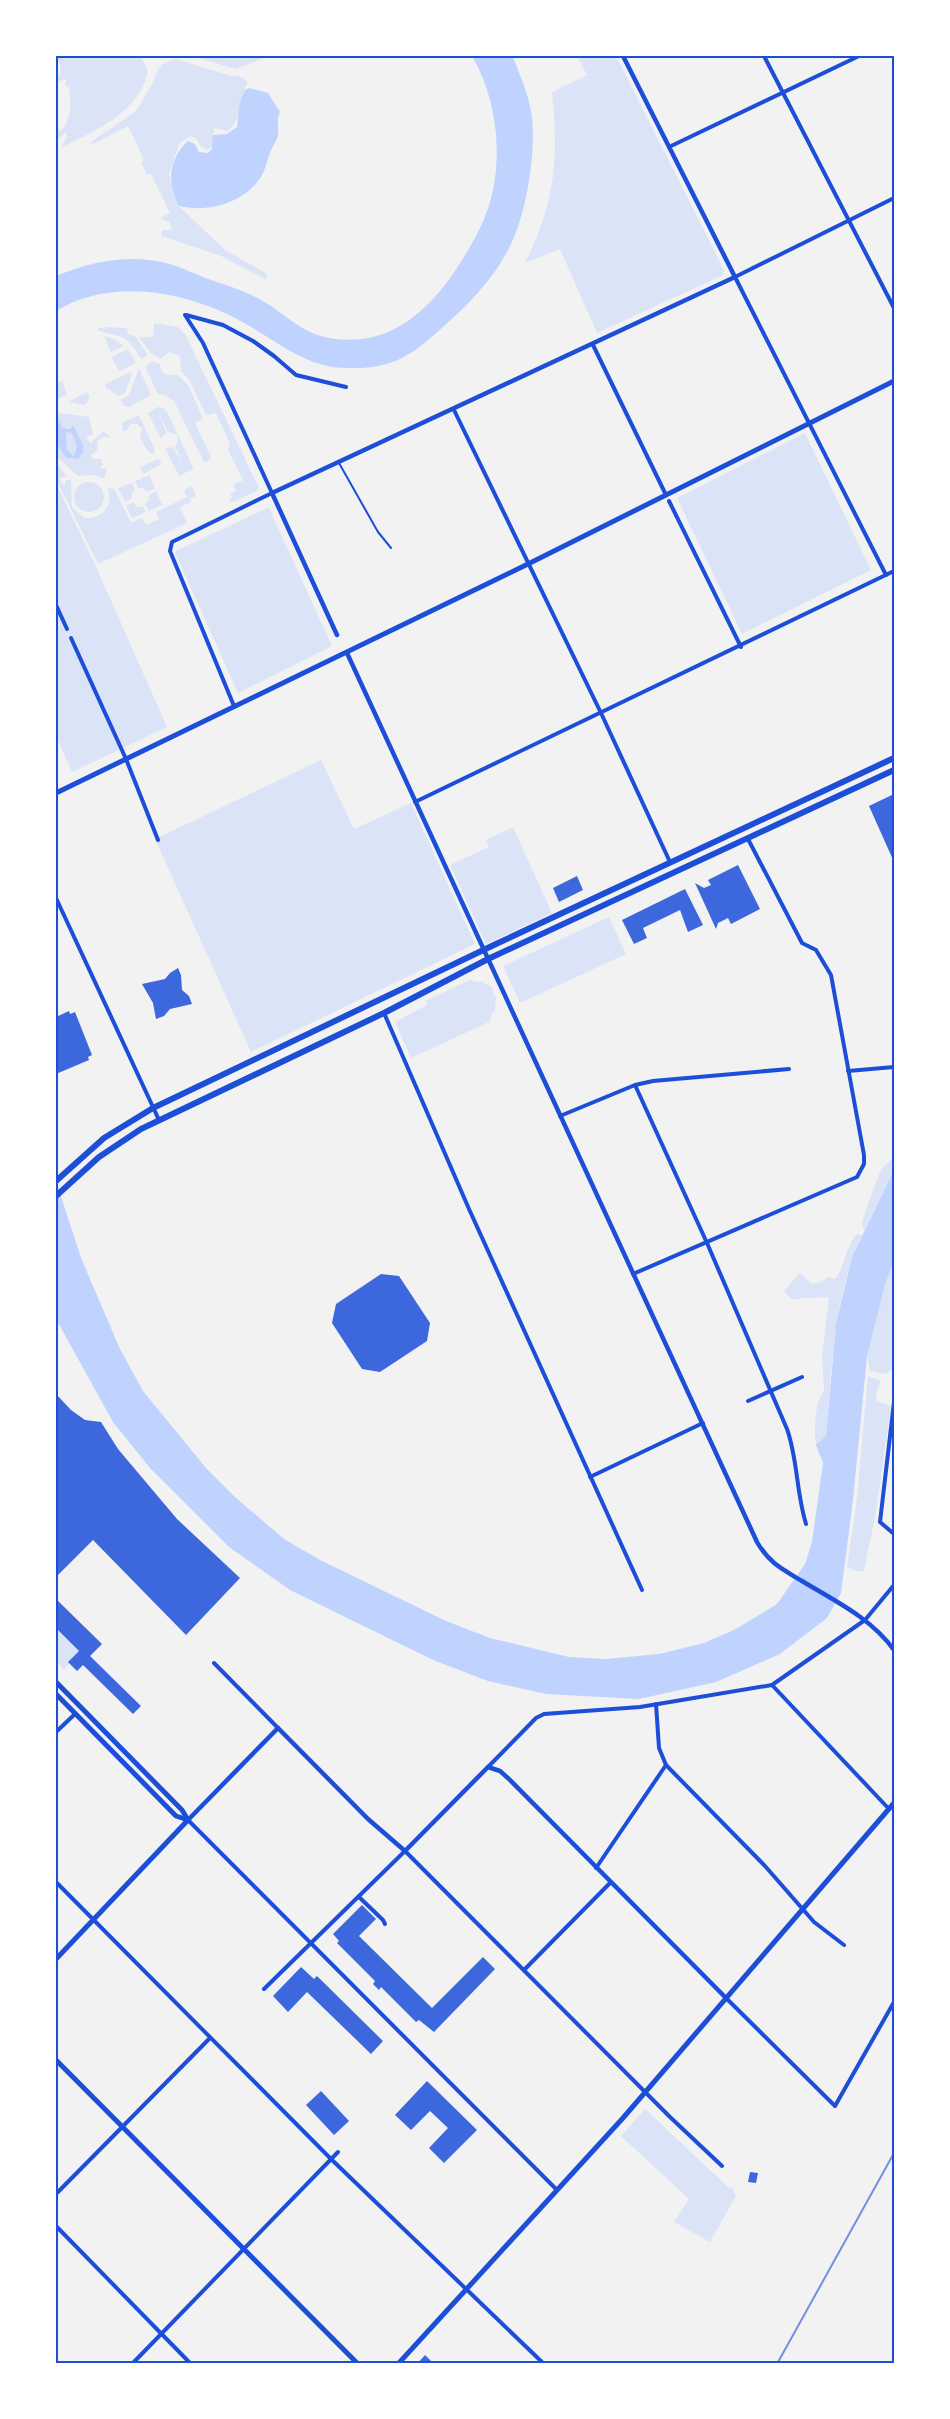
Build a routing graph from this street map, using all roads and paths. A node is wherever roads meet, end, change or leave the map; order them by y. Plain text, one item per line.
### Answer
1 (623, 56) edge
2 (764, 56) edge
3 (859, 56) edge
4 (784, 93) junction
5 (669, 147) junction
6 (894, 198) edge
7 (849, 218) junction
8 (735, 277) junction
9 (894, 308) edge
10 (593, 345) junction
11 (894, 381) edge
12 (346, 387) dead end
13 (454, 410) junction
14 (809, 425) junction
15 (339, 463) junction
16 (272, 493) junction
17 (668, 499) junction
18 (391, 548) dead end
19 (528, 564) junction
20 (894, 571) edge
21 (886, 575) junction
22 (56, 604) edge
23 (67, 629) dead end
24 (337, 635) dead end
25 (71, 638) dead end
26 (741, 646) junction
27 (346, 653) junction
28 (234, 706) junction
29 (601, 713) junction
30 (894, 758) edge
31 (126, 759) junction
32 (894, 770) edge
33 (56, 793) edge
34 (415, 802) junction
35 (748, 839) junction
36 (158, 840) dead end
37 (670, 862) junction
38 (56, 898) edge
39 (484, 950) junction
40 (488, 959) junction
41 (384, 1013) junction
42 (894, 1067) edge
43 (789, 1069) dead end
44 (848, 1071) junction
45 (635, 1085) junction
46 (153, 1108) junction
47 (560, 1116) junction
48 (159, 1120) junction
49 (56, 1181) edge
50 (56, 1196) edge
51 (707, 1243) junction
52 (632, 1274) junction
53 (802, 1377) dead end
54 (770, 1391) junction
55 (748, 1401) dead end
56 (894, 1402) edge
57 (703, 1423) junction
58 (590, 1477) junction
59 (806, 1524) dead end
60 (894, 1534) edge
61 (894, 1585) edge
62 (642, 1590) dead end
63 (865, 1620) junction
64 (894, 1650) edge
65 (214, 1664) dead end
66 (56, 1682) edge
67 (772, 1685) junction
68 (56, 1694) edge
69 (656, 1704) junction
70 (75, 1714) junction
71 (278, 1728) junction
72 (56, 1732) edge
73 (666, 1765) junction
74 (488, 1767) junction
75 (894, 1803) edge
76 (889, 1809) junction
77 (189, 1820) junction
78 (405, 1851) junction
79 (595, 1868) junction
80 (56, 1882) edge
81 (610, 1883) junction
82 (358, 1897) junction
83 (803, 1909) junction
84 (93, 1921) junction
85 (385, 1924) dead end
86 (311, 1944) junction
87 (844, 1946) dead end
88 (56, 1959) edge
89 (524, 1970) junction
90 (264, 1989) dead end
91 (727, 1999) junction
92 (894, 2002) edge
93 (210, 2038) junction
94 (56, 2060) edge
95 (646, 2092) junction
96 (124, 2127) junction
97 (338, 2152) dead end
98 (331, 2159) junction
99 (722, 2166) dead end
100 (558, 2191) junction
101 (56, 2193) edge
102 (56, 2226) edge
103 (245, 2249) junction
104 (467, 2289) junction
105 (160, 2332) junction
106 (132, 2364) edge
107 (191, 2364) edge
108 (358, 2364) edge
109 (398, 2364) edge
110 (544, 2364) edge

1 - 5 street
2 - 4 street
3 - 4 street
4 - 5 street
4 - 7 street
5 - 8 street
6 - 7 street
7 - 8 street
7 - 9 street
8 - 10 street
8 - 14 street
10 - 13 street
10 - 17 street
11 - 14 main road
12 - 16 street
13 - 15 street
13 - 19 street
14 - 17 main road
14 - 21 street
15 - 16 street
15 - 18 lane
16 - 24 street
16 - 28 street
17 - 19 main road
17 - 26 street
19 - 27 main road
19 - 29 street
20 - 21 street
21 - 26 street
22 - 23 street
25 - 31 street
26 - 29 street
27 - 28 main road
27 - 34 street
28 - 31 main road
29 - 34 street
29 - 37 street
30 - 37 main road
31 - 33 main road
31 - 36 street
32 - 35 main road
34 - 39 street
35 - 40 main road
35 - 44 street
37 - 39 main road
38 - 46 street
39 - 40 street
39 - 46 main road
40 - 41 main road
40 - 47 street
41 - 48 main road
41 - 58 street
42 - 44 street
43 - 45 street
44 - 51 street
45 - 47 street
45 - 51 street
46 - 48 street
46 - 49 main road
47 - 52 street
48 - 50 main road
51 - 52 street
51 - 54 street
52 - 57 street
53 - 54 street
54 - 55 street
54 - 59 street
56 - 60 street
57 - 58 street
57 - 63 street
58 - 62 street
61 - 63 street
63 - 64 street
63 - 67 street
65 - 71 street
66 - 77 main road
67 - 69 street
67 - 76 street
68 - 70 main road
69 - 73 street
69 - 74 street
70 - 72 street
70 - 77 main road
71 - 77 street
71 - 78 street
73 - 79 street
73 - 83 street
74 - 78 street
74 - 79 street
75 - 76 main road
76 - 83 main road
77 - 84 main road
77 - 86 street
78 - 82 street
78 - 89 street
79 - 81 street
80 - 84 street
81 - 89 street
81 - 91 street
82 - 85 street
82 - 86 street
83 - 87 street
83 - 91 main road
84 - 88 main road
84 - 93 street
86 - 90 street
86 - 100 street
89 - 95 street
91 - 92 street
91 - 95 main road
93 - 96 street
93 - 98 street
94 - 96 main road
95 - 99 street
95 - 100 main road
96 - 101 street
96 - 103 main road
97 - 98 street
98 - 103 street
98 - 104 street
100 - 104 main road
102 - 105 street
103 - 105 street
103 - 108 main road
104 - 109 main road
104 - 110 street
105 - 106 street
105 - 107 street

